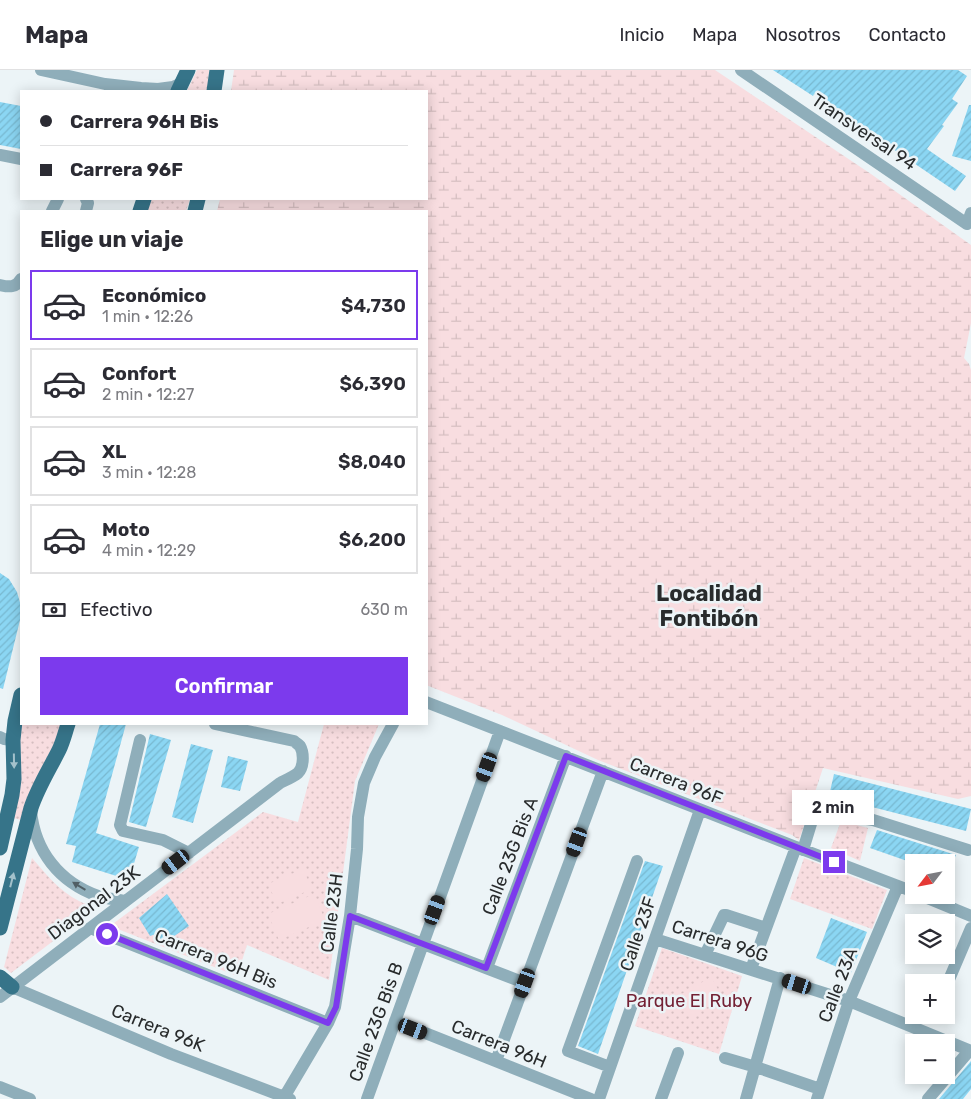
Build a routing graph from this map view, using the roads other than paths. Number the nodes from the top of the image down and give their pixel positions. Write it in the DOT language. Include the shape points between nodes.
graph roads {
  1 [pos="41,70"];
  2 [pos="216,70"];
  3 [pos="740,70"];
  4 [pos="182,81"];
  5 [pos="105,84"];
  6 [pos="117,90"];
  7 [pos="214,90"];
  8 [pos="0,155"];
  9 [pos="20,159"];
  10 [pos="969,218"];
  11 [pos="20,280"];
  12 [pos="0,285"];
  13 [pos="20,700"];
  14 [pos="428,703"];
  15 [pos="68,725"];
  16 [pos="220,725"];
  17 [pos="392,725"];
  18 [pos="500,731"];
  19 [pos="7,738"];
  20 [pos="140,740"];
  21 [pos="566,756"];
  22 [pos="602,771"];
  23 [pos="31,808"];
  24 [pos="700,810"];
  25 [pos="0,848"];
  26 [pos="799,848"];
  27 [pos="968,850"];
  28 [pos="189,853"];
  29 [pos="637,862"];
  30 [pos="898,886"];
  31 [pos="905,889"];
  32 [pos="125,901"];
  33 [pos="942,904"];
  34 [pos="350,916"];
  35 [pos="971,916"];
  36 [pos="0,928"];
  37 [pos="90,928"];
  38 [pos="766,928"];
  39 [pos="971,928"];
  40 [pos="655,938"];
  41 [pos="423,944"];
  42 [pos="705,955"];
  43 [pos="486,968"];
  44 [pos="750,969"];
  45 [pos="951,974"];
  46 [pos="0,977"];
  47 [pos="780,978"];
  48 [pos="525,983"];
  49 [pos="12,987"];
  50 [pos="0,996"];
  51 [pos="849,1001"];
  52 [pos="395,1021"];
  53 [pos="328,1023"];
  54 [pos="970,1051"];
  55 [pos="678,1053"];
  56 [pos="725,1058"];
  57 [pos="496,1062"];
  58 [pos="610,1067"];
  59 [pos="756,1067"];
  60 [pos="0,1087"];
  61 [pos="819,1094"];
  62 [pos="286,1098"];
  63 [pos="30,1099"];
  64 [pos="367,1099"];
  65 [pos="591,1099"];
  66 [pos="599,1099"];
  67 [pos="661,1099"];
  68 [pos="746,1099"];
  69 [pos="928,1099"];
  1 -- 5 [label="street"];
  2 -- 7 [label="main road"];
  3 -- 10 [label="street, Transversal 94"];
  4 -- 5 [label="street" via="173,87 158,89"];
  5 -- 6 [label="street"];
  8 -- 9 [label="street"];
  11 -- 12 [label="street" via="14,286"];
  13 -- 19 [label="main road" via="16,721"];
  14 -- 18 [label="street, Carrera 96F"];
  15 -- 23 [label="main road"];
  16 -- 28 [label="street, Diagonal 23K" via="294,741 302,752 302,762 296,774"];
  17 -- 34 [label="street, Calle 23H" via="364,783"];
  18 -- 21 [label="street, Carrera 96F"];
  18 -- 41 [label="street, Calle 23G Bis B"];
  19 -- 25 [label="main road, one-way" via="14,779"];
  20 -- 28 [label="street" via="121,828 163,840"];
  21 -- 22 [label="street, Carrera 96F"];
  21 -- 43 [label="street, Calle 23G Bis A"];
  22 -- 24 [label="street, Carrera 96F"];
  22 -- 48 [label="street"];
  32 -- 23 [label="street, one-way" via="82,889 54,867 36,838"];
  36 -- 23 [label="main road, one-way"];
  24 -- 26 [label="street, Carrera 96F"];
  24 -- 40 [label="street, Calle 23F"];
  26 -- 27 [label="street" via="818,811 873,820"];
  26 -- 30 [label="street, Carrera 96F"];
  26 -- 38 [label="street"];
  28 -- 32 [label="street, Diagonal 23K"];
  29 -- 58 [label="street" via="568,1051"];
  30 -- 31 [label="street, Carrera 96F"];
  30 -- 51 [label="street, Calle 23A"];
  32 -- 37 [label="street, Diagonal 23K"];
  33 -- 35 [label="street"];
  34 -- 41 [label="street"];
  34 -- 53 [label="street, Calle 23H" via="336,1007"];
  37 -- 49 [label="street, Diagonal 23K"];
  37 -- 53 [label="street, Carrera 96H Bis"];
  38 -- 42 [label="street" via="724,915"];
  38 -- 44 [label="street"];
  39 -- 45 [label="street"];
  40 -- 42 [label="street, Carrera 96G"];
  40 -- 58 [label="street, Calle 23F"];
  41 -- 43 [label="street"];
  41 -- 52 [label="street, Calle 23G Bis B"];
  42 -- 44 [label="street, Carrera 96G"];
  43 -- 48 [label="street"];
  44 -- 47 [label="street, Carrera 96G"];
  46 -- 49 [label="main road"];
  47 -- 51 [label="street, Carrera 96G"];
  47 -- 59 [label="street"];
  48 -- 57 [label="street"];
  49 -- 50 [label="street, Diagonal 23K"];
  49 -- 62 [label="street, Carrera 96K"];
  51 -- 54 [label="street, Carrera 96G"];
  51 -- 61 [label="street, Calle 23A"];
  52 -- 57 [label="street, Carrera 96H"];
  52 -- 64 [label="street, Calle 23G Bis B"];
  53 -- 62 [label="street, Calle 23H"];
  54 -- 69 [label="street"];
  55 -- 67 [label="street"];
  56 -- 59 [label="street"];
  57 -- 65 [label="street, Carrera 96H"];
  58 -- 66 [label="street, Calle 23F"];
  59 -- 61 [label="street"];
  59 -- 68 [label="street"];
  60 -- 63 [label="street"];
}
